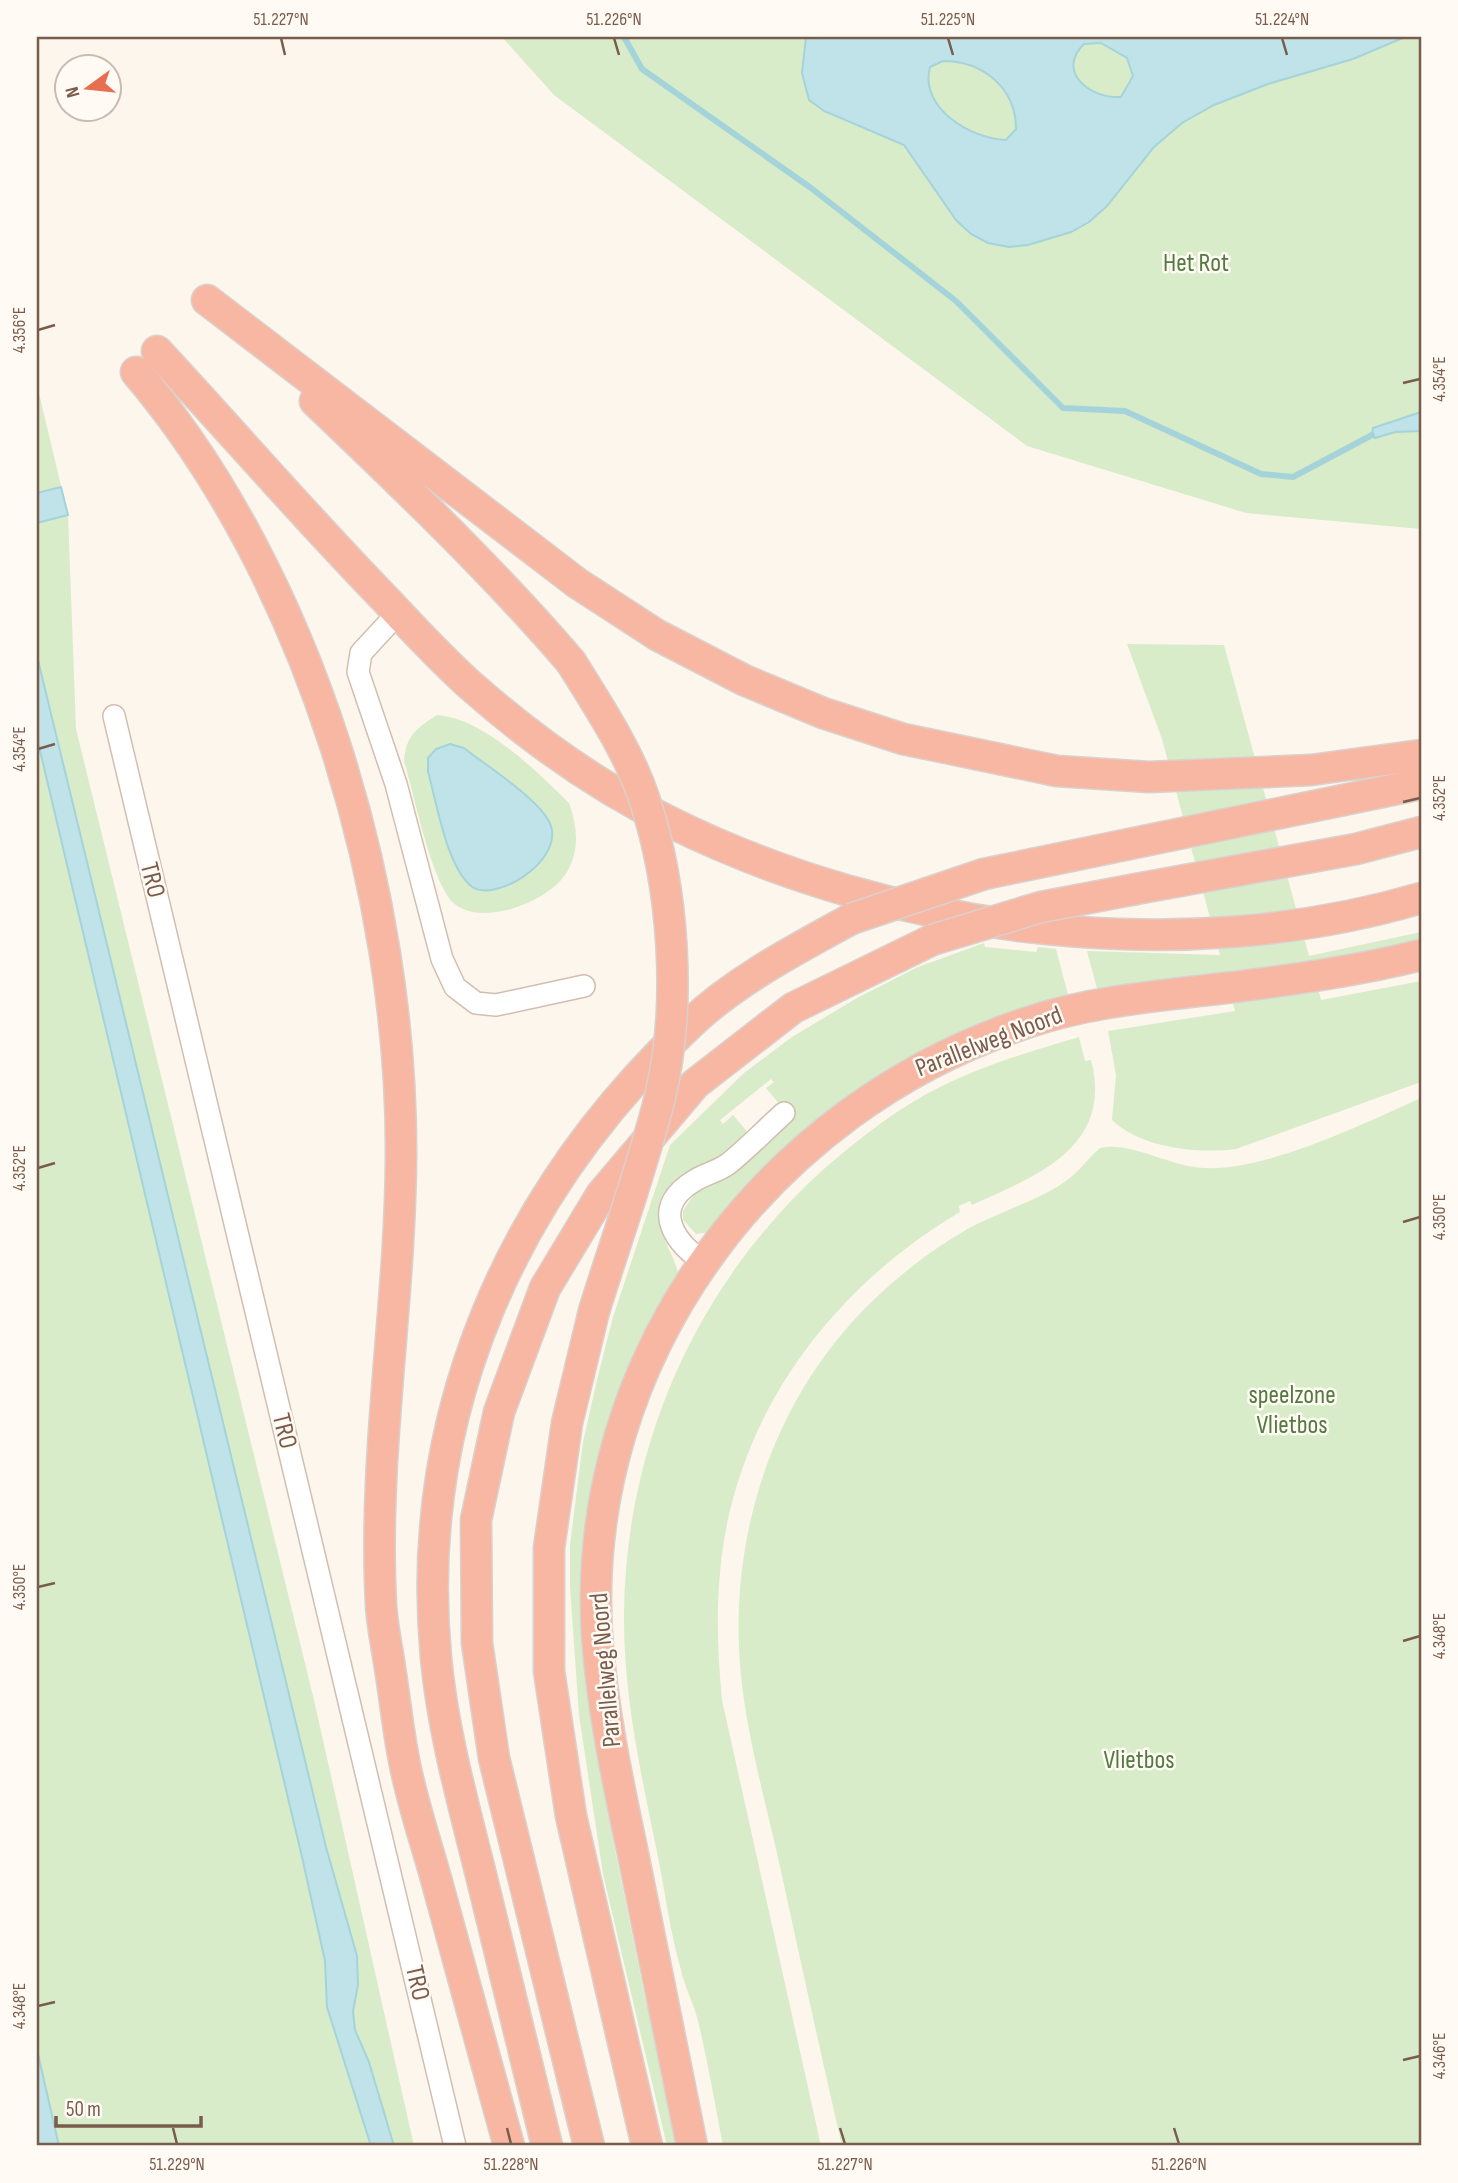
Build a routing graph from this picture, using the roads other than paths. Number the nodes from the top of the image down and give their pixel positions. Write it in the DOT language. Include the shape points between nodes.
graph roads {
  1 [pos="157,351"];
  2 [pos="136,372"];
  3 [pos="398,613"];
  4 [pos="114,716"];
  5 [pos="1421,755"];
  6 [pos="1421,784"];
  7 [pos="1421,832"];
  8 [pos="1421,898"];
  9 [pos="1421,955"];
  10 [pos="1421,971"];
  11 [pos="584,986"];
  12 [pos="784,1113"];
  13 [pos="702,1261"];
  14 [pos="455,2146"];
  15 [pos="509,2146"];
  16 [pos="547,2146"];
  17 [pos="589,2146"];
  18 [pos="647,2146"];
  19 [pos="692,2146"];
  20 [pos="709,2146"];
  1 -- 3 [label="highway"];
  2 -- 15 [label="highway" via="181,426 218,485 285,616 342,758 384,936 398,1066 401,1156 398,1261 380,1489 381,1607 404,1762"];
  3 -- 8 [label="highway" via="470,685 600,782 724,846 805,878 880,900 1031,926 1184,933 1324,922"];
  3 -- 11 [label="lane" via="361,653 358,671 396,784 442,959 455,987 475,1003 496,1004"];
  4 -- 14 [label="lane, TRO"];
  5 -- 18 [label="highway, bridge" via="1311,770 1149,777 1057,771 903,739 823,713 744,680 657,635 577,583 208,300 457,537 571,662 605,717 644,797 667,893 673,1000 660,1095 594,1311 567,1423 550,1548 549,1671 571,1816"];
  6 -- 16 [label="highway, bridge" via="984,874 851,919 772,963 694,1020 607,1110 552,1184 501,1278 464,1370 440,1478 432,1565 436,1658 450,1749"];
  7 -- 17 [label="highway, bridge" via="1356,849 1041,907 932,940 793,1008 695,1084 601,1195 545,1288 499,1412 476,1520 478,1643 494,1758"];
  9 -- 13 [label="highway, Parallelweg Noord" via="1329,974 1067,1011 948,1053 842,1116 769,1182"];
  10 -- 20 [label="highway, Parallelweg Noord" via="1299,995 1132,1015 1065,1029 1014,1044 935,1079 876,1115 820,1160 774,1204 704,1292 676,1341 648,1410 627,1485 616,1561 614,1637 621,1711"];
  12 -- 13 [label="lane" via="726,1166 694,1180 679,1193 670,1213 672,1234"];
  13 -- 19 [label="highway, Parallelweg Noord" via="642,1374 620,1439 598,1566 597,1632 606,1720"];
}
